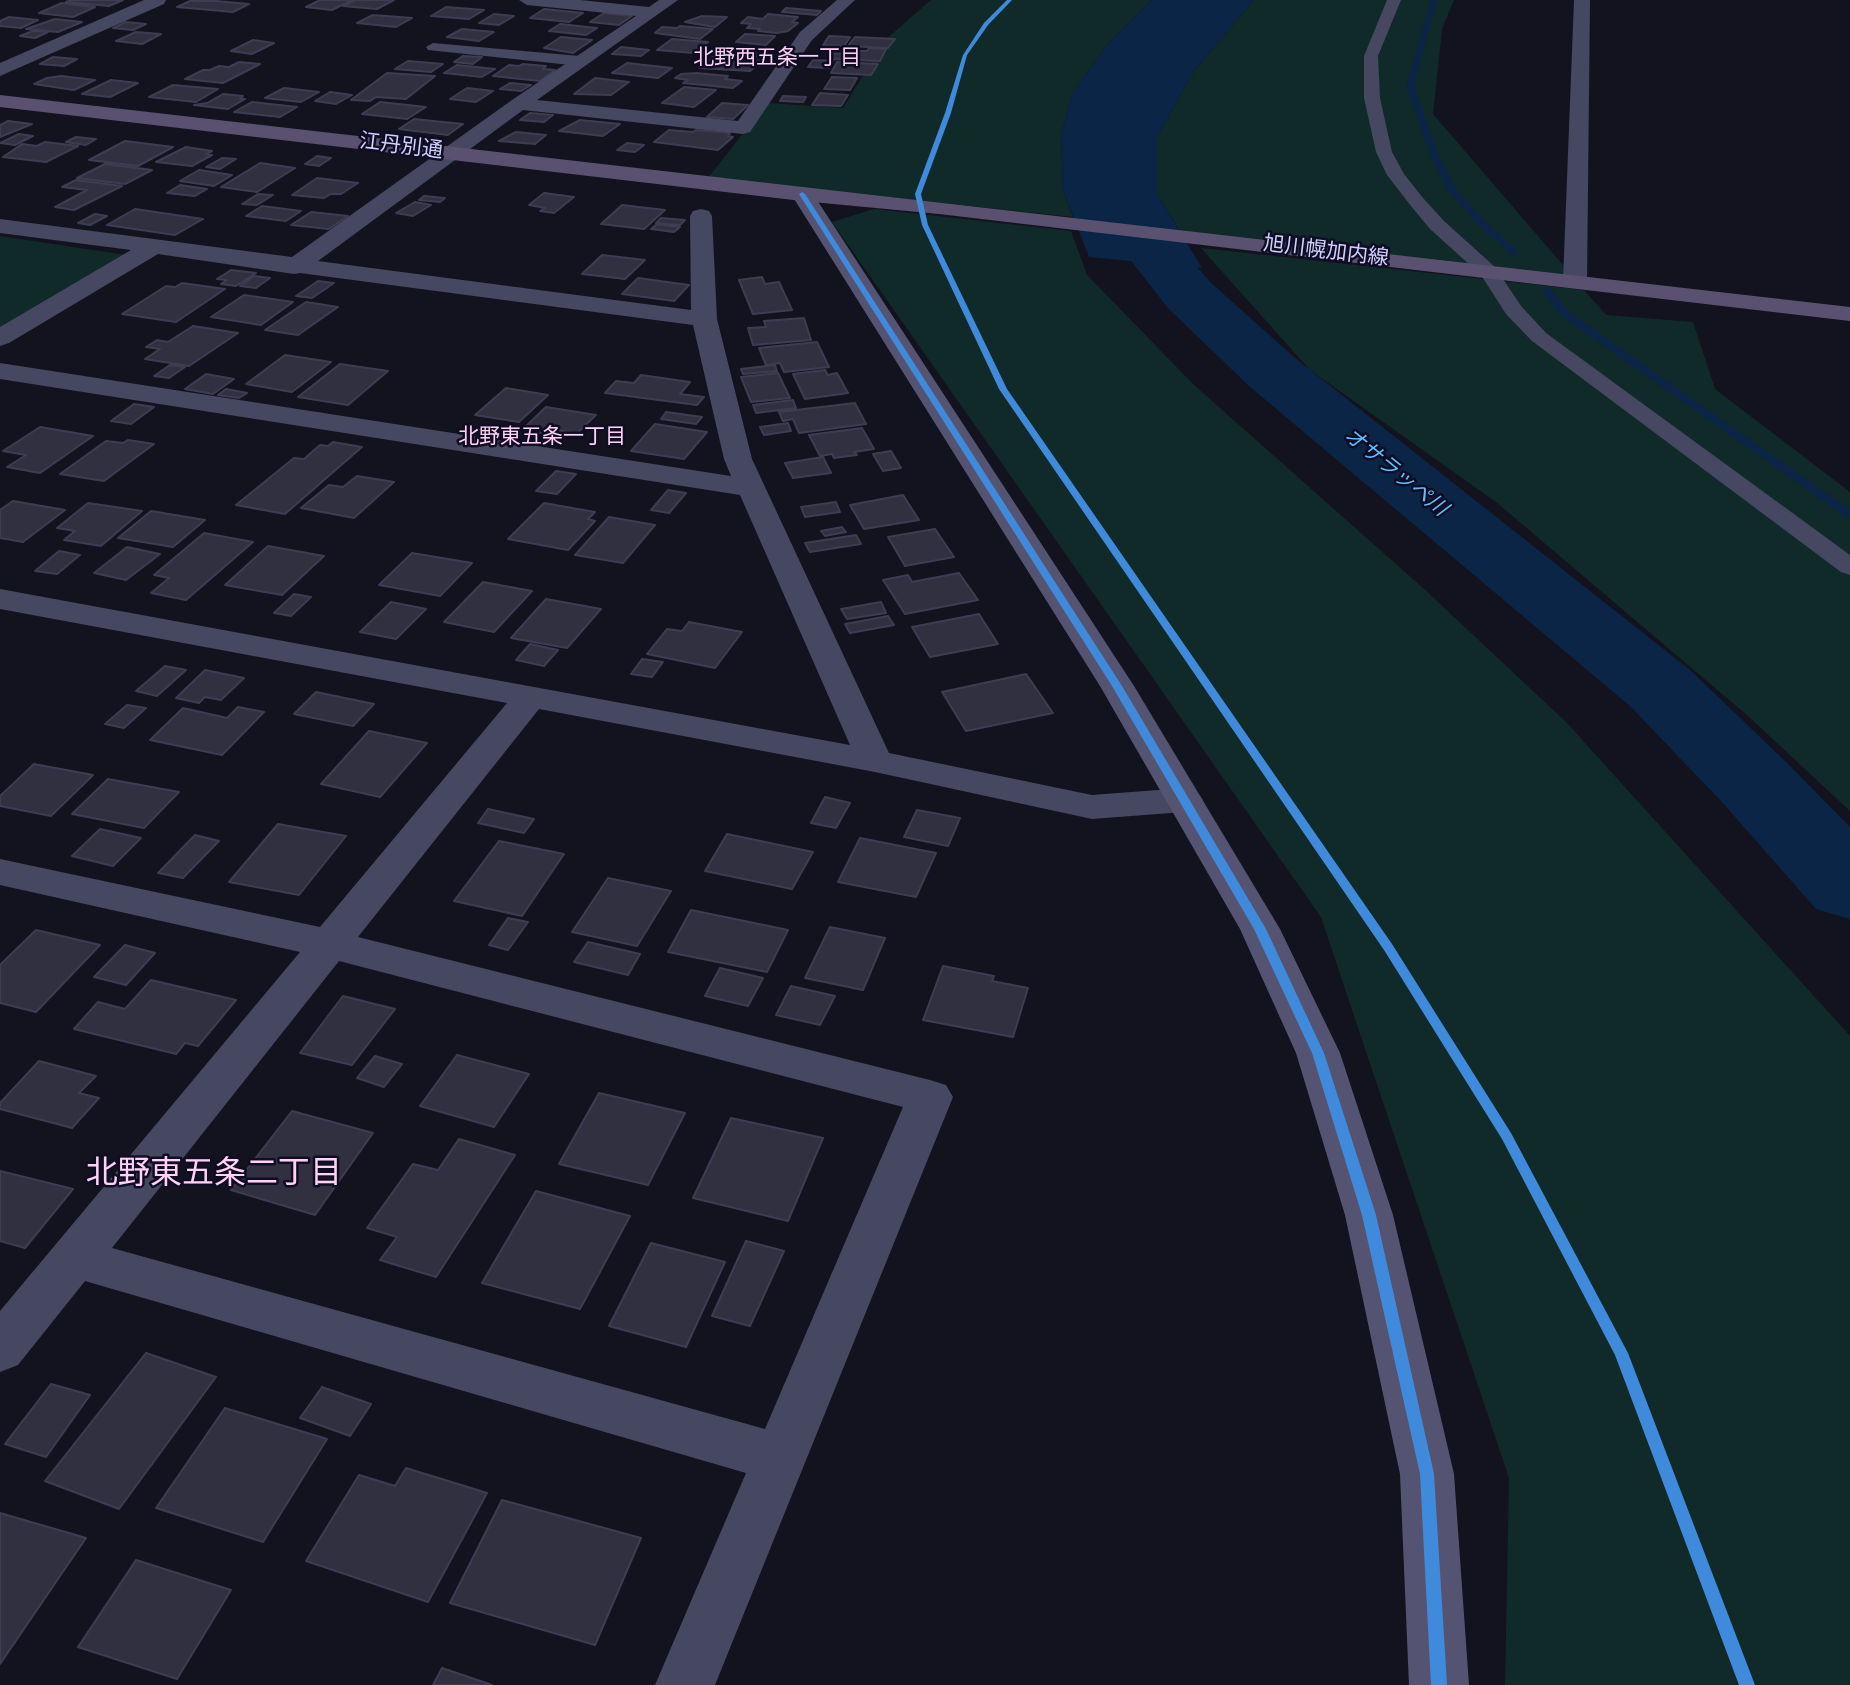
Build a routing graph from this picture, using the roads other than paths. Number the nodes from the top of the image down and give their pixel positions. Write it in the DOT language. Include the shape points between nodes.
graph roads {
  1 [pos="158,0"];
  2 [pos="527,0"];
  3 [pos="670,0"];
  4 [pos="847,0"];
  5 [pos="1394,0"];
  6 [pos="1583,0"];
  7 [pos="652,12"];
  8 [pos="433,47"];
  9 [pos="580,61"];
  10 [pos="0,70"];
  11 [pos="0,101"];
  12 [pos="519,104"];
  13 [pos="451,153"];
  14 [pos="802,194"];
  15 [pos="701,216"];
  16 [pos="0,226"];
  17 [pos="153,247"];
  18 [pos="294,267"];
  19 [pos="1488,271"];
  20 [pos="1575,281"];
  21 [pos="1850,314"];
  22 [pos="704,319"];
  23 [pos="0,338"];
  24 [pos="0,371"];
  25 [pos="749,488"];
  26 [pos="1850,567"];
  27 [pos="0,599"];
  28 [pos="529,699"];
  29 [pos="875,761"];
  30 [pos="1184,800"];
  31 [pos="0,872"];
  32 [pos="330,944"];
  33 [pos="75,1258"];
  34 [pos="0,1349"];
  35 [pos="780,1458"];
  36 [pos="685,1685"];
  37 [pos="1439,1685"];
  1 -- 10 [label="street"];
  2 -- 7 [label="street"];
  3 -- 7 [label="street"];
  4 -- 12 [label="street" via="806,36 743,128"];
  5 -- 19 [label="lane" via="1371,56 1372,98 1384,152 1424,210"];
  6 -- 20 [label="street"];
  7 -- 9 [label="street"];
  8 -- 9 [label="lane"];
  9 -- 12 [label="street"];
  11 -- 13 [label="main road, 江丹別通"];
  12 -- 13 [label="street"];
  13 -- 14 [label="main road, 江丹別通"];
  13 -- 18 [label="street"];
  14 -- 19 [label="main road, 旭川幌加内線"];
  14 -- 30 [label="street" via="1117,686"];
  15 -- 22 [label="street"];
  16 -- 17 [label="street"];
  17 -- 18 [label="street"];
  17 -- 23 [label="street"];
  18 -- 22 [label="street"];
  19 -- 20 [label="main road, 旭川幌加内線"];
  19 -- 26 [label="lane" via="1513,310 1539,337"];
  20 -- 21 [label="main road, 旭川幌加内線"];
  22 -- 25 [label="street"];
  24 -- 25 [label="street"];
  25 -- 29 [label="street"];
  27 -- 28 [label="street"];
  28 -- 29 [label="street"];
  28 -- 32 [label="street"];
  29 -- 30 [label="street" via="1092,807"];
  30 -- 37 [label="street" via="1260,929 1318,1053 1369,1215 1427,1474"];
  31 -- 32 [label="street"];
  32 -- 33 [label="street"];
  32 -- 35 [label="street" via="930,1097"];
  33 -- 34 [label="street"];
  33 -- 35 [label="street"];
  35 -- 36 [label="street"];
}
